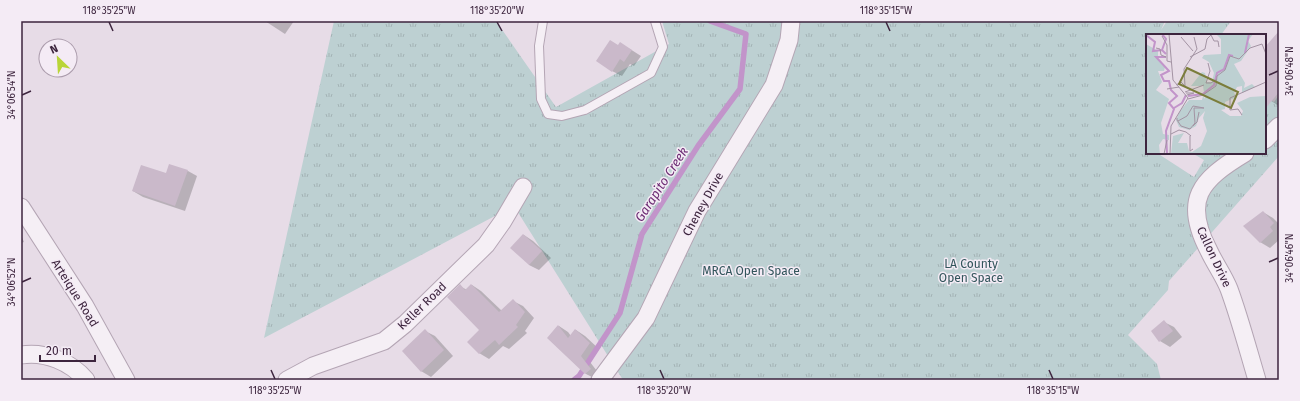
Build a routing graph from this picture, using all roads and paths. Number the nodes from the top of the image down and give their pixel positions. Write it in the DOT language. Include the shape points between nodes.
graph roads {
  1 [pos="543,21"];
  2 [pos="656,21"];
  3 [pos="791,21"];
  4 [pos="1279,126"];
  5 [pos="1266,139"];
  6 [pos="1243,154"];
  7 [pos="523,187"];
  8 [pos="21,207"];
  9 [pos="21,355"];
  10 [pos="86,380"];
  11 [pos="126,380"];
  12 [pos="287,380"];
  13 [pos="600,380"];
  14 [pos="1257,380"];
  1 -- 2 [label="lane" via="539,46 541,99 548,114 562,116 585,110 651,73 663,47"];
  3 -- 13 [label="street, Cheney Drive" via="789,40 774,85 697,211 646,318"];
  4 -- 5 [label="street"];
  6 -- 14 [label="street, Callon Drive" via="1219,169 1206,181 1196,203 1196,217 1208,250 1228,288"];
  7 -- 12 [label="street, Keller Road" via="486,245 405,324 384,341 314,366"];
  8 -- 11 [label="street, Arteique Road" via="85,306"];
  9 -- 10 [label="street" via="44,355 62,361 78,370"];
}
